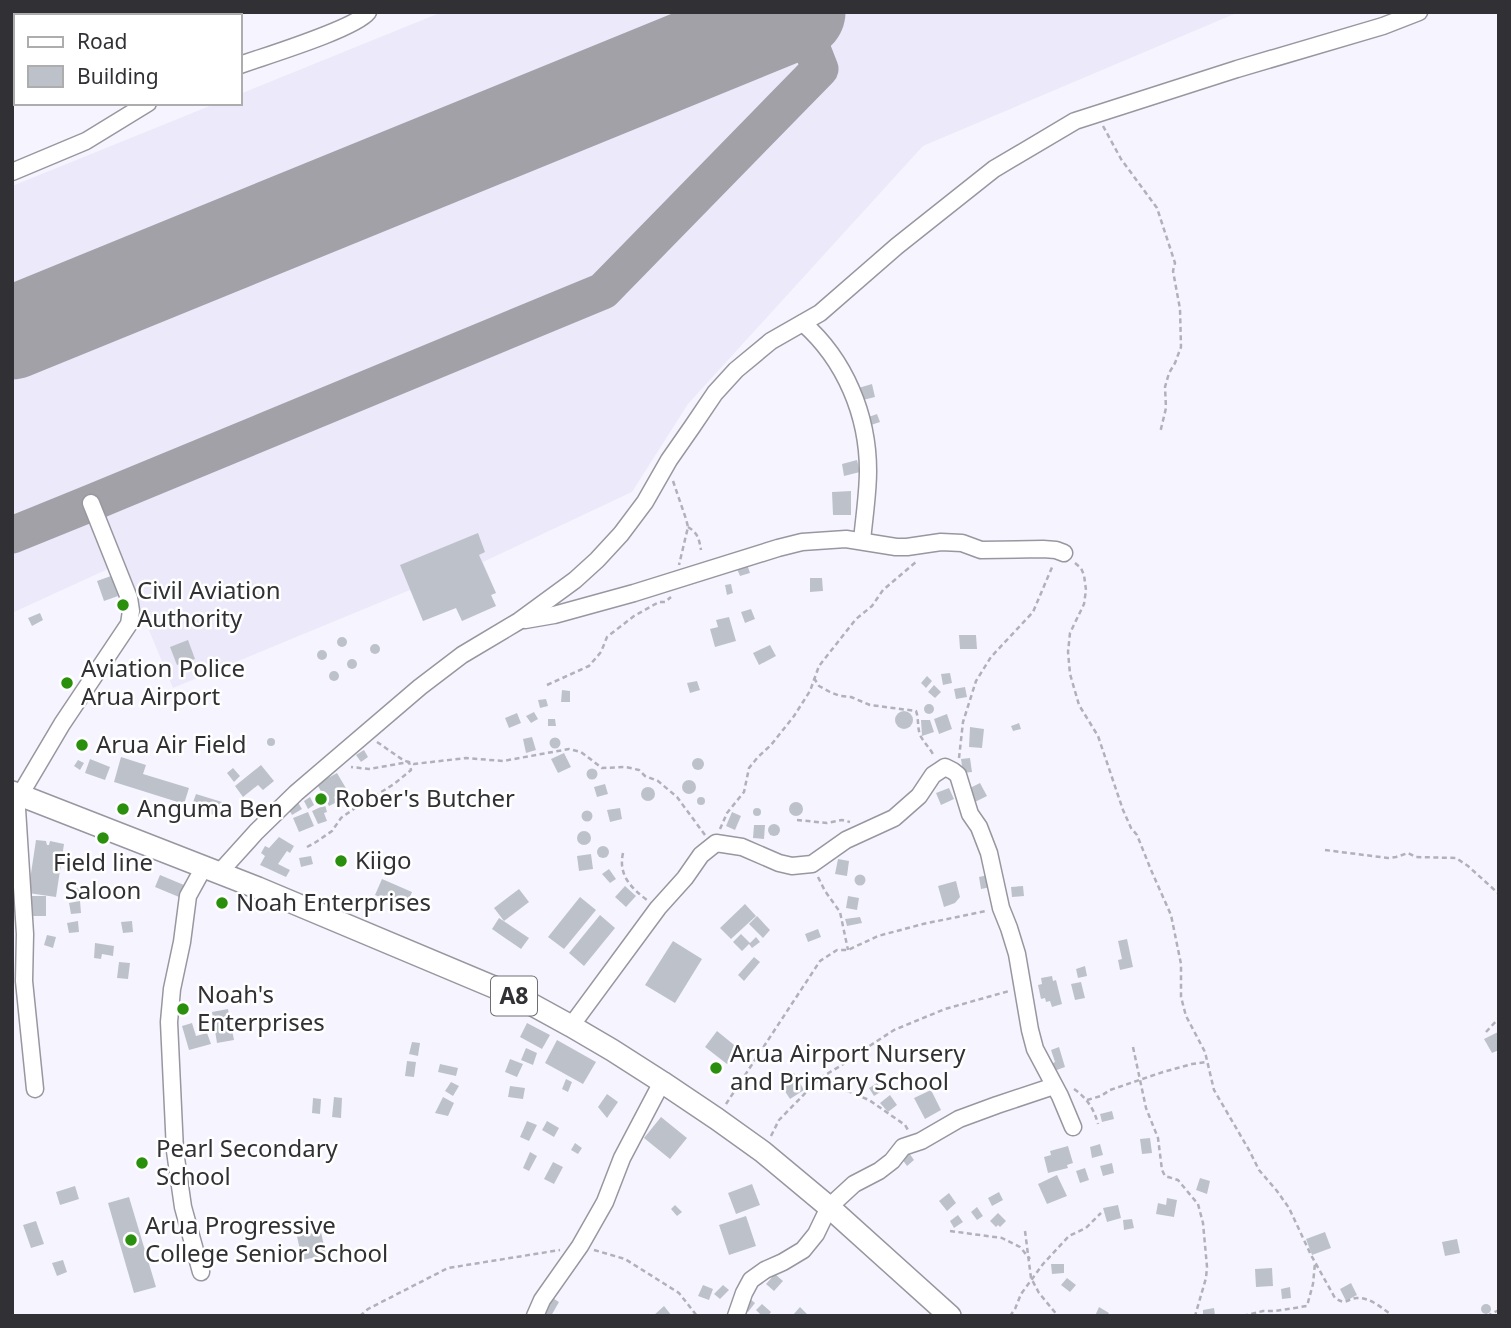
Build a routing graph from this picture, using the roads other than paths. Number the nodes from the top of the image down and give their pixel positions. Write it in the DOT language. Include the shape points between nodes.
graph roads {
  1 [pos="368,12"];
  2 [pos="1419,12"];
  3 [pos="242,64"];
  4 [pos="145,105"];
  5 [pos="12,172"];
  6 [pos="803,323"];
  7 [pos="91,503"];
  8 [pos="862,541"];
  9 [pos="1064,553"];
  10 [pos="519,621"];
  11 [pos="16,793"];
  12 [pos="211,870"];
  13 [pos="570,1026"];
  14 [pos="662,1082"];
  15 [pos="1054,1086"];
  16 [pos="35,1089"];
  17 [pos="1073,1127"];
  18 [pos="829,1207"];
  19 [pos="201,1272"];
  20 [pos="535,1316"];
  21 [pos="736,1316"];
  22 [pos="950,1316"];
  1 -- 3 [label="street" via="346,26"];
  2 -- 6 [label="street" via="1063,126 993,169"];
  4 -- 5 [label="street" via="86,141"];
  6 -- 8 [label="street" via="826,346 859,411 868,473"];
  6 -- 10 [label="street" via="771,341 736,370 715,393 621,534 575,580"];
  7 -- 11 [label="street" via="130,598 129,624"];
  8 -- 9 [label="street" via="896,547 941,542 981,550"];
  8 -- 10 [label="street" via="802,542 554,615"];
  10 -- 12 [label="street" via="462,655 420,688"];
  11 -- 12 [label="main road, A8"];
  11 -- 16 [label="street" via="24,981"];
  12 -- 13 [label="main road, A8" via="520,998"];
  12 -- 19 [label="street" via="188,896 169,1022 175,1151 183,1207"];
  13 -- 14 [label="main road, A8"];
  13 -- 15 [label="street" via="658,908 713,846 742,847 792,866 812,863 846,840 894,818 945,768 958,775 970,814 987,846 1013,939 1035,1049"];
  14 -- 18 [label="main road, A8" via="763,1152"];
  14 -- 20 [label="street" via="622,1158 605,1202"];
  15 -- 17 [label="street"];
  15 -- 18 [label="street" via="959,1119 903,1147 892,1161 854,1184"];
  18 -- 21 [label="street" via="803,1250 751,1280"];
  18 -- 22 [label="main road, A8"];
}
